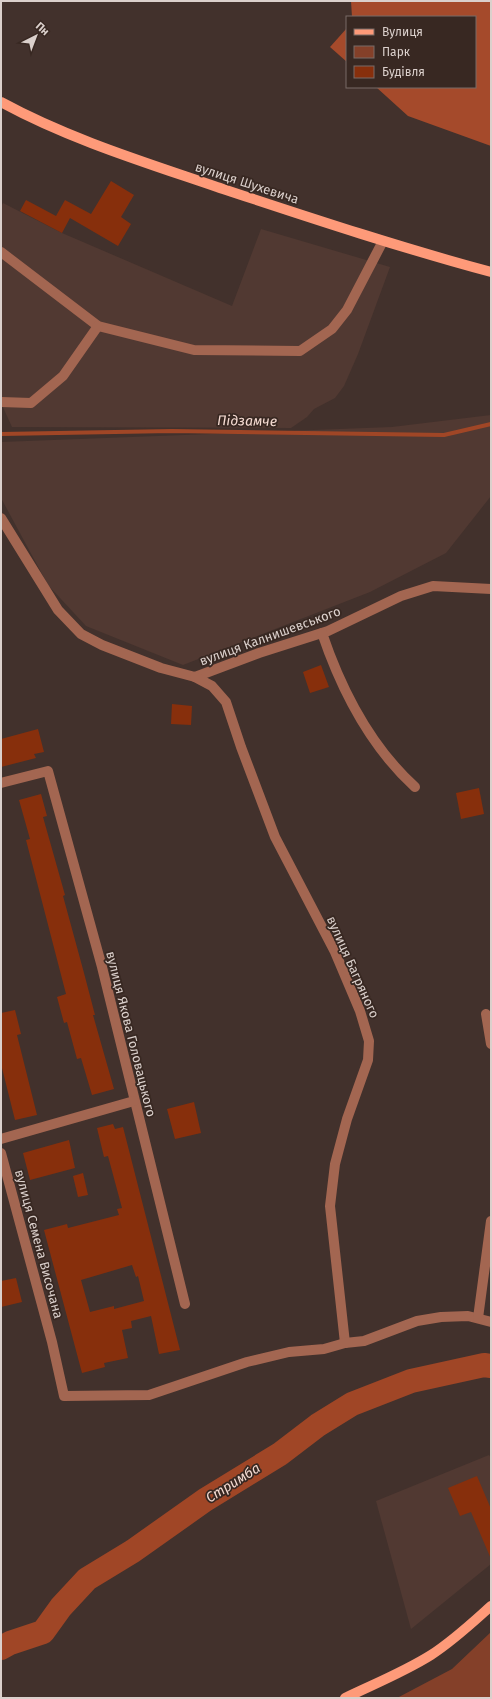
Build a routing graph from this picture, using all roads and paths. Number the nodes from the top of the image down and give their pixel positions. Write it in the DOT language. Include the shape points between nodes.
graph roads {
  1 [pos="1,102"];
  2 [pos="382,241"];
  3 [pos="1,252"];
  4 [pos="491,272"];
  5 [pos="98,326"];
  6 [pos="1,402"];
  7 [pos="1,518"];
  8 [pos="491,589"];
  9 [pos="322,633"];
  10 [pos="195,678"];
  11 [pos="1,783"];
  12 [pos="415,787"];
  13 [pos="486,1014"];
  14 [pos="491,1044"];
  15 [pos="134,1100"];
  16 [pos="1,1139"];
  17 [pos="1,1153"];
  18 [pos="491,1221"];
  19 [pos="185,1304"];
  20 [pos="478,1318"];
  21 [pos="491,1322"];
  22 [pos="345,1343"];
  23 [pos="491,1606"];
  24 [pos="345,1698"];
  1 -- 2 [label="main road, вулиця Шухевича" via="37,122 124,156"];
  2 -- 4 [label="main road, вулиця Шухевича"];
  2 -- 5 [label="street" via="347,310 332,329 300,351 194,350"];
  3 -- 5 [label="street"];
  5 -- 6 [label="street" via="64,376 31,403"];
  7 -- 10 [label="street, вулиця Калнишевського" via="58,610 81,634 161,668"];
  8 -- 9 [label="street, вулиця Калнишевського" via="433,586 401,596"];
  9 -- 10 [label="street, вулиця Калнишевського" via="259,653"];
  9 -- 12 [label="street" via="332,665 372,739"];
  10 -- 22 [label="street, вулиця Багряного" via="212,686 226,702 275,837 334,952 360,1011 369,1041 368,1060 347,1119 335,1164 330,1206"];
  11 -- 15 [label="street, вулиця Якова Головацького" via="48,771 102,967"];
  13 -- 14 [label="street"];
  15 -- 16 [label="street"];
  15 -- 19 [label="street, вулиця Якова Головацького"];
  17 -- 22 [label="street, вулиця Семена Височана" via="64,1396 148,1395 247,1362"];
  18 -- 20 [label="street"];
  20 -- 21 [label="street"];
  20 -- 22 [label="street" via="468,1316 417,1321 375,1338"];
  23 -- 24 [label="main road" via="432,1654"];
}
